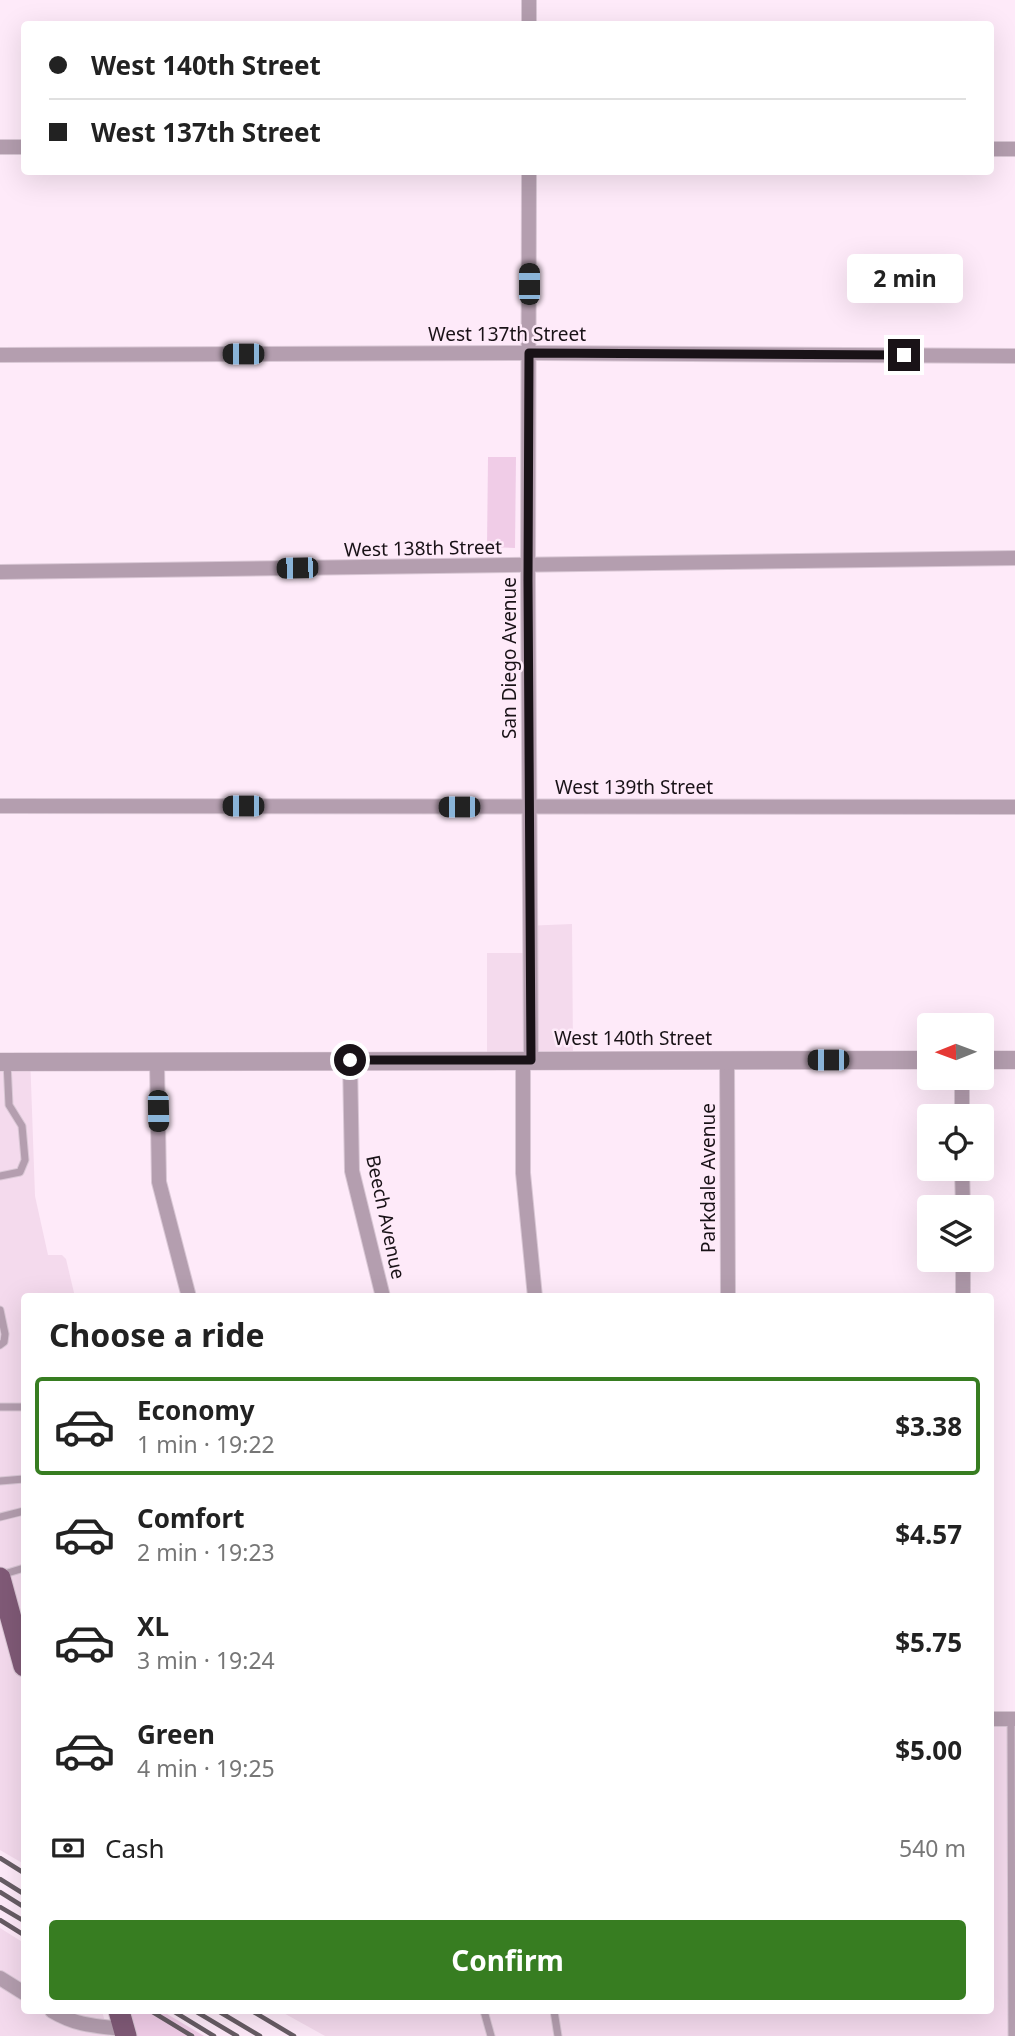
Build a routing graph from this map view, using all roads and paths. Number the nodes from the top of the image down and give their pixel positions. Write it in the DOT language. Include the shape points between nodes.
graph roads {
  1 [pos="528,0"];
  2 [pos="528,21"];
  3 [pos="0,147"];
  4 [pos="21,147"];
  5 [pos="994,149"];
  6 [pos="1015,149"];
  7 [pos="529,175"];
  8 [pos="529,353"];
  9 [pos="0,355"];
  10 [pos="1015,356"];
  11 [pos="1015,558"];
  12 [pos="528,566"];
  13 [pos="0,572"];
  14 [pos="0,806"];
  15 [pos="529,806"];
  16 [pos="1015,807"];
  17 [pos="727,1059"];
  18 [pos="350,1060"];
  19 [pos="527,1060"];
  20 [pos="917,1060"];
  21 [pos="994,1060"];
  22 [pos="1015,1060"];
  23 [pos="3,1062"];
  24 [pos="157,1063"];
  25 [pos="4,1105"];
  26 [pos="0,1176"];
  27 [pos="963,1272"];
  28 [pos="188,1293"];
  29 [pos="382,1293"];
  30 [pos="535,1293"];
  31 [pos="728,1293"];
  32 [pos="963,1293"];
  33 [pos="0,1310"];
  34 [pos="0,1345"];
  35 [pos="21,1407"];
  36 [pos="0,1408"];
  37 [pos="21,1479"];
  38 [pos="0,1481"];
  39 [pos="21,1512"];
  40 [pos="0,1517"];
  41 [pos="21,1569"];
  42 [pos="0,1577"];
  43 [pos="21,1655"];
  44 [pos="994,1719"];
  45 [pos="1013,1719"];
  46 [pos="0,1978"];
  47 [pos="21,1991"];
  48 [pos="57,2014"];
  49 [pos="485,2014"];
  50 [pos="554,2014"];
  51 [pos="123,2025"];
  52 [pos="491,2036"];
  53 [pos="558,2036"];
  54 [pos="1012,2036"];
  1 -- 2 [label="street"];
  3 -- 4 [label="street"];
  5 -- 6 [label="street"];
  7 -- 8 [label="street, San Diego Avenue"];
  8 -- 9 [label="street, West 137th Street"];
  8 -- 10 [label="street, West 137th Street"];
  8 -- 12 [label="street, San Diego Avenue"];
  11 -- 12 [label="street, West 138th Street"];
  12 -- 13 [label="street, West 138th Street"];
  12 -- 15 [label="street, San Diego Avenue"];
  14 -- 15 [label="street, West 139th Street"];
  15 -- 16 [label="street, West 139th Street"];
  15 -- 19 [label="street, San Diego Avenue"];
  17 -- 19 [label="street, West 140th Street"];
  17 -- 20 [label="street, West 140th Street"];
  17 -- 31 [label="street, Parkdale Avenue"];
  18 -- 19 [label="street, West 140th Street"];
  18 -- 24 [label="street, West 140th Street"];
  18 -- 29 [label="street, Beech Avenue" via="352,1171"];
  19 -- 30 [label="street, San Diego Avenue" via="523,1173"];
  21 -- 22 [label="street"];
  23 -- 24 [label="street, West 140th Street"];
  23 -- 25 [label="lane"];
  24 -- 28 [label="street" via="159,1182"];
  25 -- 26 [label="lane" via="22,1126 25,1160 20,1172"];
  27 -- 32 [label="street"];
  33 -- 34 [label="lane" via="5,1334"];
  35 -- 36 [label="lane"];
  37 -- 38 [label="lane"];
  39 -- 40 [label="lane"];
  41 -- 42 [label="lane"];
  42 -- 43 [label="main road"];
  44 -- 45 [label="street"];
  45 -- 54 [label="lane"];
  46 -- 47 [label="street"];
  48 -- 51 [label="street" via="80,2025"];
  49 -- 52 [label="lane"];
  50 -- 53 [label="lane"];
}
